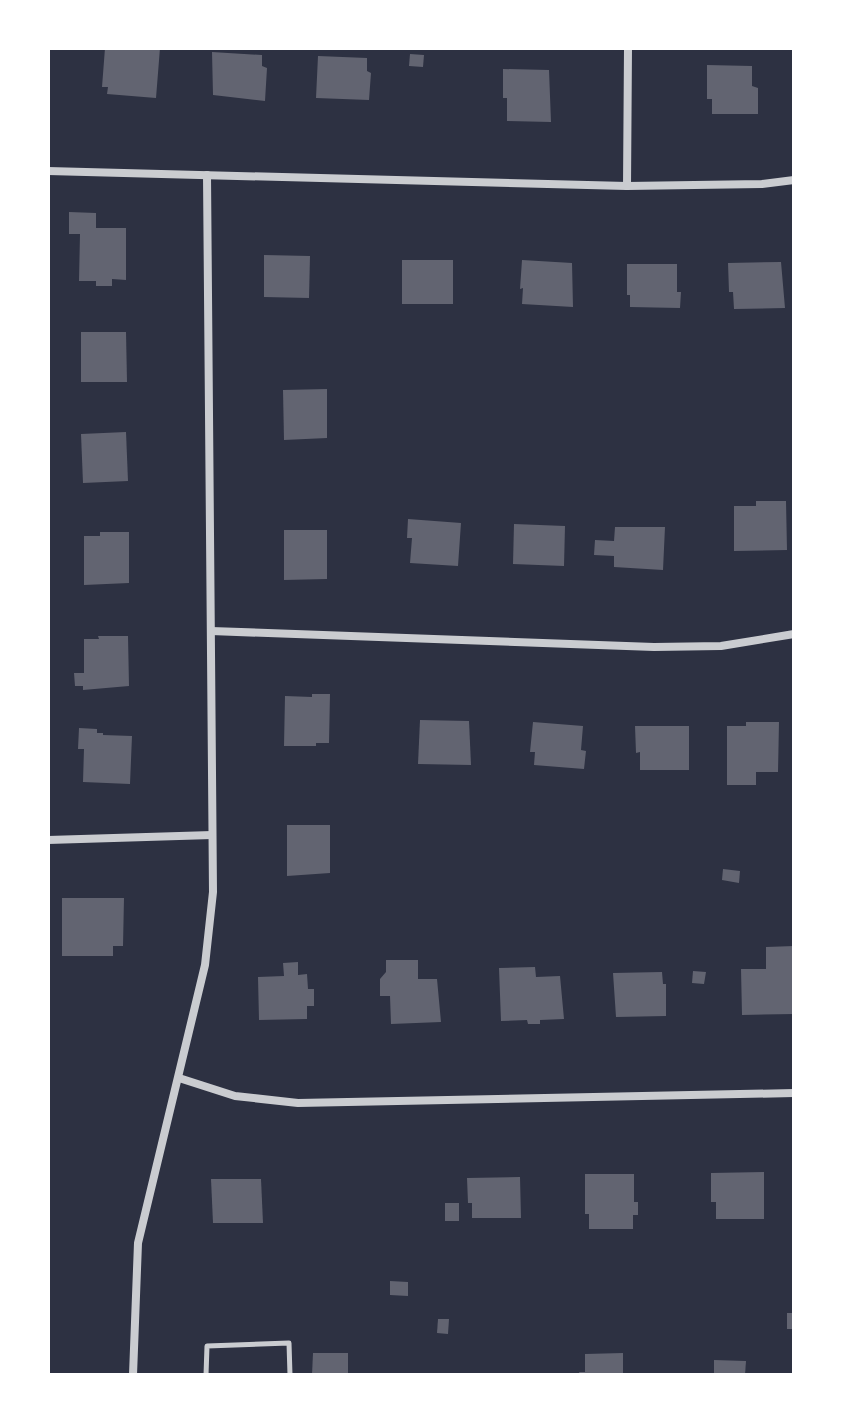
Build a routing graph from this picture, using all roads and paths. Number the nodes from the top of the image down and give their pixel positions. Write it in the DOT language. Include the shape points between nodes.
graph roads {
  1 [pos="628,48"];
  2 [pos="48,171"];
  3 [pos="207,175"];
  4 [pos="794,180"];
  5 [pos="627,186"];
  6 [pos="211,631"];
  7 [pos="794,634"];
  8 [pos="212,835"];
  9 [pos="48,840"];
  10 [pos="179,1078"];
  11 [pos="794,1093"];
  12 [pos="133,1375"];
  13 [pos="206,1375"];
  14 [pos="290,1375"];
  1 -- 5 [label="street"];
  2 -- 3 [label="street"];
  3 -- 5 [label="street"];
  3 -- 6 [label="street"];
  4 -- 5 [label="street"];
  6 -- 7 [label="street" via="654,647 721,646"];
  6 -- 8 [label="street"];
  8 -- 9 [label="street"];
  8 -- 10 [label="street" via="213,892 205,965"];
  10 -- 11 [label="street" via="235,1096 298,1103"];
  10 -- 12 [label="street" via="138,1243"];
  13 -- 14 [label="lane" via="207,1346 289,1343"];
}
